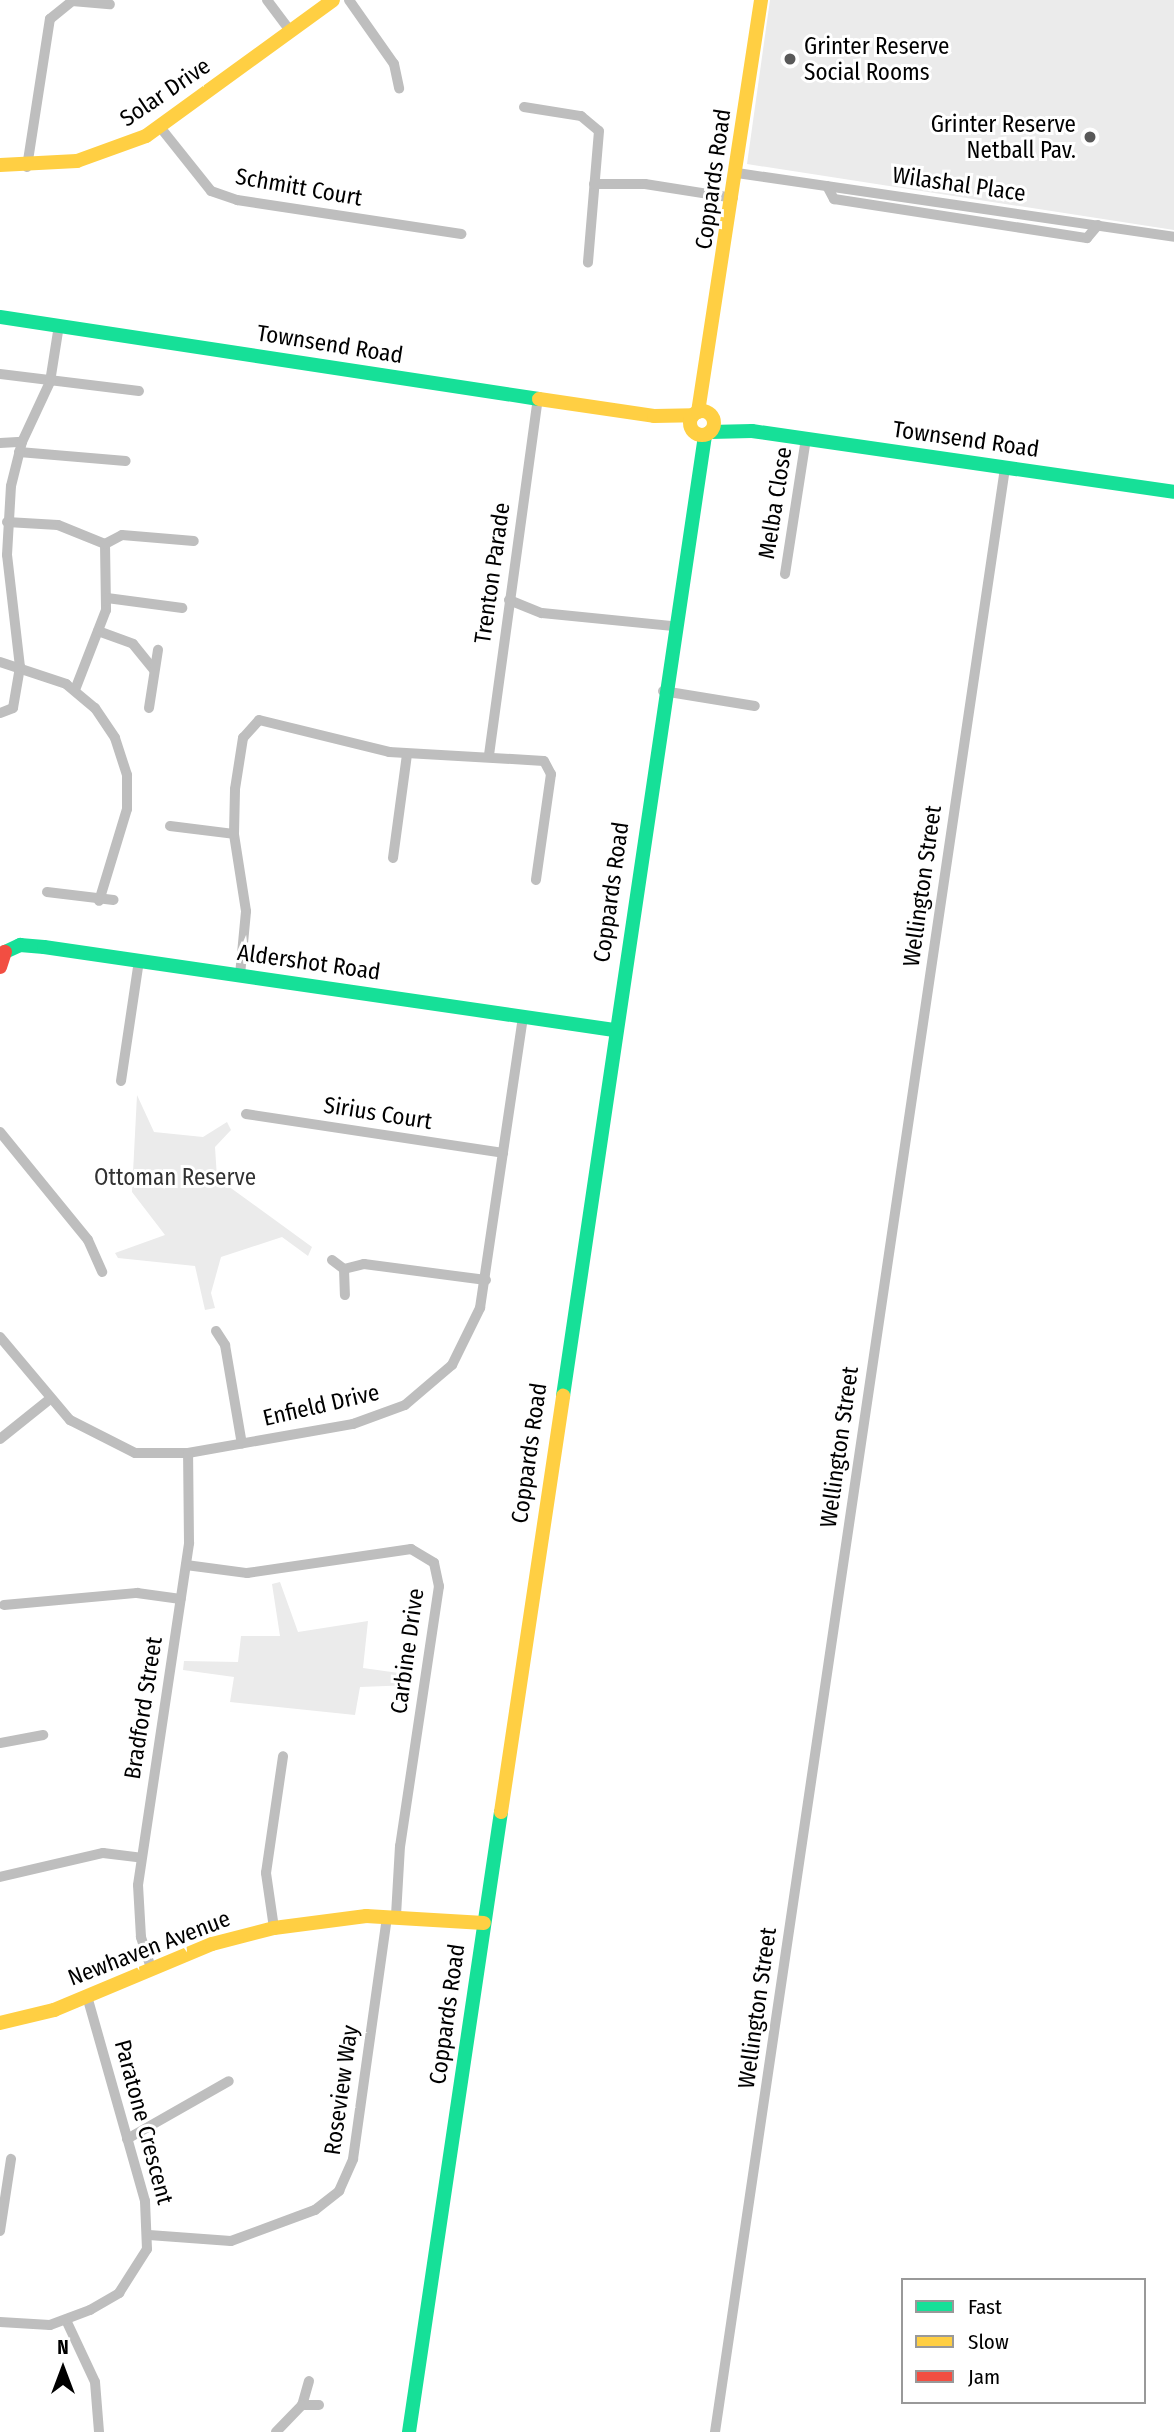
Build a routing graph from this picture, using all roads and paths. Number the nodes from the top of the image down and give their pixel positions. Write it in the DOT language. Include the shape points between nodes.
graph roads {
  1 [pos="267,0"];
  2 [pos="333,0"];
  3 [pos="349,0"];
  4 [pos="761,0"];
  5 [pos="110,4"];
  6 [pos="290,32"];
  7 [pos="399,88"];
  8 [pos="524,107"];
  9 [pos="160,127"];
  10 [pos="0,165"];
  11 [pos="27,167"];
  12 [pos="737,173"];
  13 [pos="593,184"];
  14 [pos="733,198"];
  15 [pos="461,234"];
  16 [pos="1174,237"];
  17 [pos="589,262"];
  18 [pos="0,317"];
  19 [pos="58,325"];
  20 [pos="0,374"];
  21 [pos="50,382"];
  22 [pos="139,391"];
  23 [pos="538,398"];
  24 [pos="702,423"];
  25 [pos="806,439"];
  26 [pos="0,443"];
  27 [pos="21,447"];
  28 [pos="127,461"];
  29 [pos="1005,468"];
  30 [pos="1174,492"];
  31 [pos="5,516"];
  32 [pos="194,541"];
  33 [pos="105,544"];
  34 [pos="785,574"];
  35 [pos="4,583"];
  36 [pos="107,598"];
  37 [pos="509,600"];
  38 [pos="182,608"];
  39 [pos="673,626"];
  40 [pos="98,631"];
  41 [pos="158,650"];
  42 [pos="0,662"];
  43 [pos="20,667"];
  44 [pos="154,670"];
  45 [pos="75,690"];
  46 [pos="663,691"];
  47 [pos="755,706"];
  48 [pos="149,708"];
  49 [pos="0,713"];
  50 [pos="407,754"];
  51 [pos="489,755"];
  52 [pos="170,826"];
  53 [pos="234,834"];
  54 [pos="393,858"];
  55 [pos="536,880"];
  56 [pos="47,892"];
  57 [pos="114,900"];
  58 [pos="99,901"];
  59 [pos="2,949"];
  60 [pos="139,960"];
  61 [pos="0,967"];
  62 [pos="240,975"];
  63 [pos="523,1017"];
  64 [pos="614,1030"];
  65 [pos="121,1081"];
  66 [pos="246,1114"];
  67 [pos="0,1132"];
  68 [pos="503,1153"];
  69 [pos="332,1260"];
  70 [pos="345,1269"];
  71 [pos="102,1272"];
  72 [pos="486,1280"];
  73 [pos="345,1296"];
  74 [pos="216,1331"];
  75 [pos="0,1337"];
  76 [pos="50,1399"];
  77 [pos="0,1439"];
  78 [pos="242,1444"];
  79 [pos="188,1454"];
  80 [pos="186,1565"];
  81 [pos="181,1599"];
  82 [pos="4,1605"];
  83 [pos="43,1735"];
  84 [pos="0,1743"];
  85 [pos="283,1755"];
  86 [pos="141,1858"];
  87 [pos="0,1877"];
  88 [pos="392,1916"];
  89 [pos="484,1923"];
  90 [pos="274,1928"];
  91 [pos="151,1968"];
  92 [pos="88,1996"];
  93 [pos="0,2023"];
  94 [pos="229,2081"];
  95 [pos="127,2139"];
  96 [pos="11,2159"];
  97 [pos="0,2231"];
  98 [pos="149,2235"];
  99 [pos="66,2320"];
  100 [pos="0,2322"];
  101 [pos="309,2381"];
  102 [pos="302,2405"];
  103 [pos="320,2405"];
  104 [pos="99,2432"];
  105 [pos="276,2432"];
  106 [pos="409,2432"];
  107 [pos="715,2432"];
  1 -- 6 [label="street"];
  2 -- 6 [label="street, Solar Drive"];
  3 -- 7 [label="street" via="394,64"];
  4 -- 12 [label="street, Coppards Road"];
  5 -- 11 [label="street" via="72,1 50,19"];
  6 -- 9 [label="street, Solar Drive"];
  8 -- 13 [label="street" via="581,116 596,124"];
  9 -- 11 [label="street, Solar Drive" via="104,154"];
  9 -- 15 [label="street, Schmitt Court" via="211,191 237,200"];
  10 -- 11 [label="street, Solar Drive"];
  12 -- 14 [label="street, Coppards Road"];
  12 -- 16 [label="street, Wilashal Place"];
  13 -- 14 [label="street" via="645,184"];
  13 -- 17 [label="street"];
  14 -- 24 [label="street, Coppards Road"];
  18 -- 19 [label="street, Townsend Road"];
  19 -- 21 [label="street"];
  19 -- 23 [label="street, Townsend Road"];
  20 -- 21 [label="street"];
  21 -- 22 [label="street"];
  21 -- 27 [label="street"];
  23 -- 24 [label="street, Townsend Road"];
  23 -- 37 [label="street, Trenton Parade"];
  24 -- 25 [label="street, Townsend Road"];
  24 -- 39 [label="street, Coppards Road"];
  25 -- 29 [label="street, Townsend Road"];
  25 -- 34 [label="street, Melba Close"];
  26 -- 27 [label="street"];
  27 -- 28 [label="street"];
  27 -- 31 [label="street"];
  29 -- 30 [label="street, Townsend Road"];
  29 -- 107 [label="street, Wellington Street"];
  31 -- 33 [label="street" via="76,530"];
  31 -- 35 [label="street"];
  32 -- 33 [label="street" via="122,536"];
  33 -- 36 [label="street"];
  35 -- 43 [label="street"];
  36 -- 38 [label="street"];
  36 -- 40 [label="street"];
  37 -- 39 [label="street" via="542,613"];
  37 -- 51 [label="street, Trenton Parade"];
  39 -- 46 [label="street, Coppards Road"];
  40 -- 44 [label="street" via="133,644"];
  40 -- 45 [label="street"];
  41 -- 44 [label="street"];
  42 -- 43 [label="street"];
  43 -- 45 [label="street"];
  43 -- 49 [label="street" via="13,708"];
  44 -- 48 [label="street"];
  45 -- 58 [label="street" via="106,722 127,775 126,824"];
  46 -- 47 [label="street"];
  46 -- 64 [label="street, Coppards Road"];
  50 -- 51 [label="street"];
  50 -- 53 [label="street" via="259,720 246,730 239,751"];
  50 -- 54 [label="street"];
  51 -- 55 [label="street" via="538,758 549,766"];
  52 -- 53 [label="street"];
  53 -- 62 [label="street" via="246,911"];
  56 -- 58 [label="street"];
  57 -- 58 [label="street"];
  59 -- 60 [label="street, Aldershot Road" via="31,945"];
  59 -- 61 [label="street"];
  60 -- 62 [label="street, Aldershot Road"];
  60 -- 65 [label="street"];
  62 -- 63 [label="street, Aldershot Road"];
  63 -- 64 [label="street, Aldershot Road"];
  63 -- 68 [label="street, Enfield Drive"];
  64 -- 89 [label="street, Coppards Road"];
  66 -- 68 [label="street, Sirius Court"];
  67 -- 71 [label="street" via="88,1240"];
  68 -- 72 [label="street, Enfield Drive"];
  69 -- 70 [label="street"];
  70 -- 72 [label="street" via="364,1264"];
  70 -- 73 [label="street"];
  72 -- 78 [label="street, Enfield Drive" via="462,1350 424,1394 373,1420"];
  74 -- 78 [label="street" via="226,1345"];
  75 -- 76 [label="street, Enfield Drive"];
  76 -- 77 [label="street"];
  76 -- 79 [label="street, Enfield Drive" via="86,1433 120,1449"];
  78 -- 79 [label="street, Enfield Drive"];
  79 -- 80 [label="street, Bradford Street" via="192,1520"];
  80 -- 81 [label="street, Bradford Street"];
  80 -- 88 [label="street, Carbine Drive" via="247,1573 411,1549 434,1563 439,1586"];
  81 -- 82 [label="street" via="129,1593"];
  81 -- 86 [label="street, Bradford Street"];
  83 -- 84 [label="street"];
  85 -- 90 [label="street" via="266,1873"];
  86 -- 87 [label="street" via="103,1853"];
  86 -- 91 [label="street, Bradford Street" via="141,1937"];
  88 -- 89 [label="street, Newhaven Avenue"];
  88 -- 90 [label="street, Newhaven Avenue"];
  88 -- 98 [label="street, Roseview Way" via="353,2159 339,2192 315,2210 231,2241"];
  89 -- 106 [label="street, Coppards Road"];
  90 -- 91 [label="street, Newhaven Avenue"];
  91 -- 92 [label="street, Newhaven Avenue"];
  92 -- 93 [label="street, Newhaven Avenue"];
  92 -- 95 [label="street, Paratone Crescent"];
  94 -- 95 [label="street"];
  95 -- 98 [label="street, Paratone Crescent"];
  96 -- 97 [label="street"];
  98 -- 99 [label="street, Paratone Crescent" via="142,2262 119,2293"];
  99 -- 100 [label="street, Paratone Crescent" via="32,2326"];
  99 -- 104 [label="street" via="95,2382"];
  101 -- 102 [label="street"];
  102 -- 103 [label="street"];
  102 -- 105 [label="street"];
}
